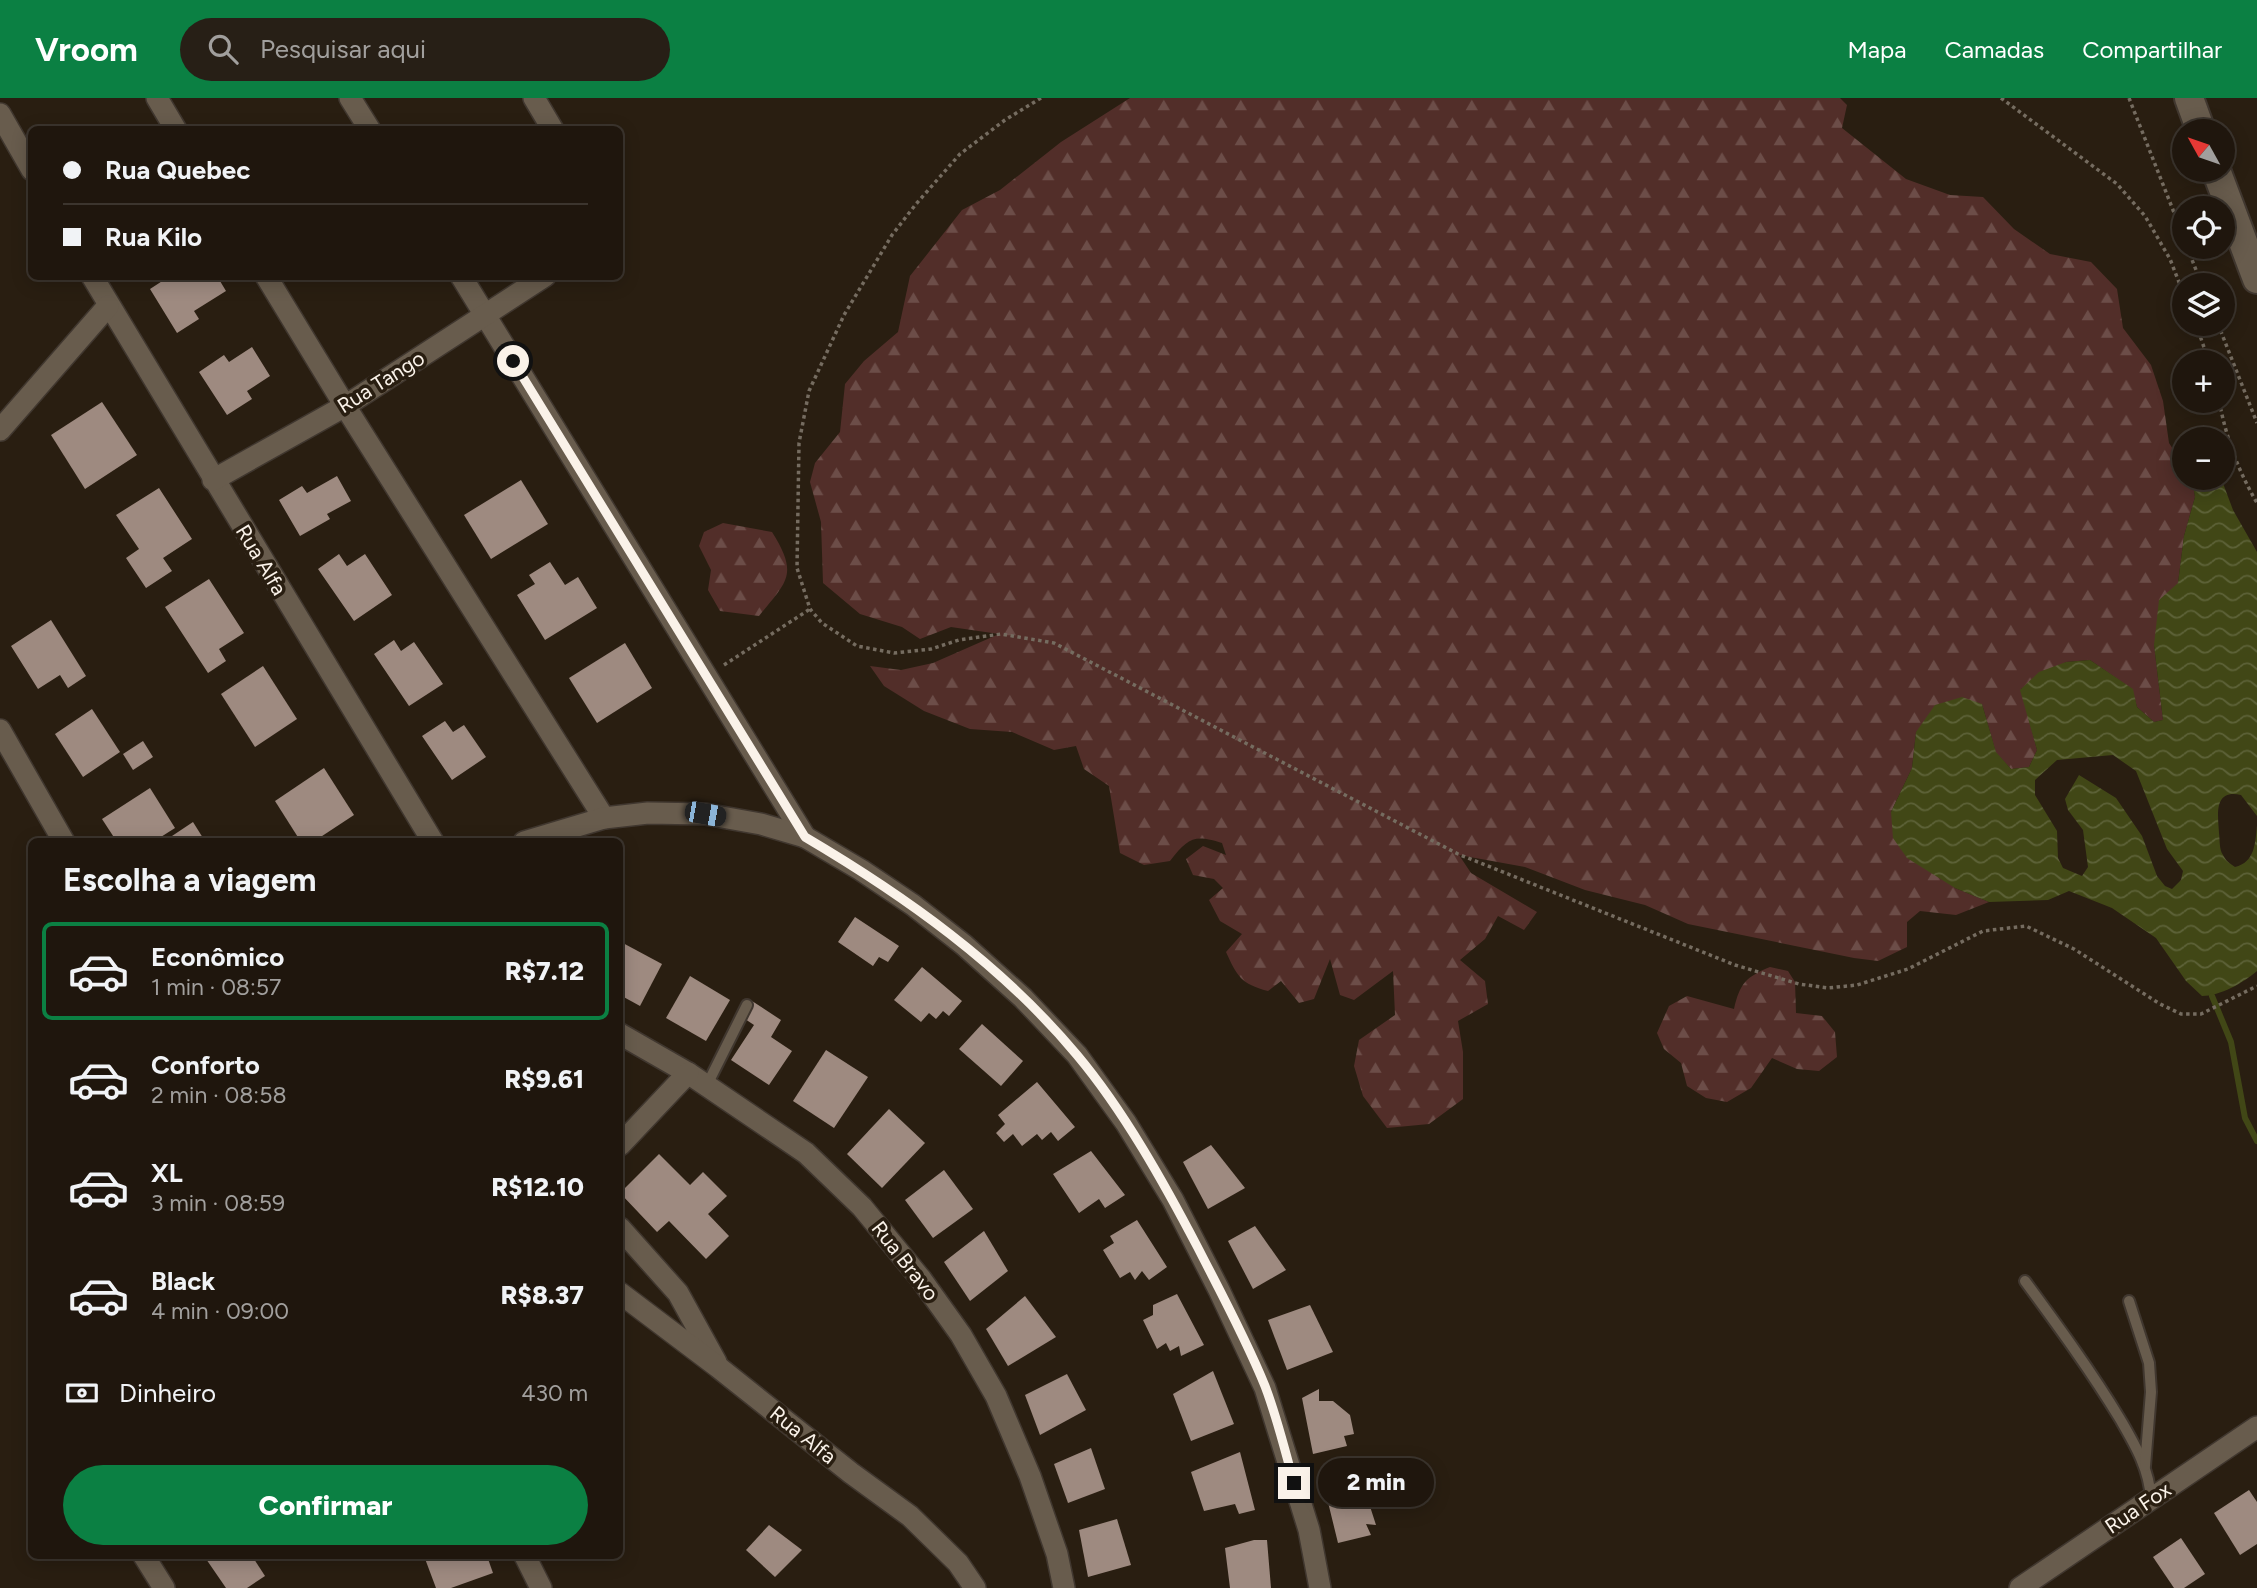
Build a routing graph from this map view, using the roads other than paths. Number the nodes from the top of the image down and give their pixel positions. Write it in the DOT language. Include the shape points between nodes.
graph roads {
  1 [pos="157,98"];
  2 [pos="350,98"];
  3 [pos="534,98"];
  4 [pos="2189,98"];
  5 [pos="0,114"];
  6 [pos="2197,119"];
  7 [pos="174,126"];
  8 [pos="368,126"];
  9 [pos="551,126"];
  10 [pos="28,163"];
  11 [pos="2221,182"];
  12 [pos="2257,279"];
  13 [pos="94,280"];
  14 [pos="267,280"];
  15 [pos="463,280"];
  16 [pos="539,280"];
  17 [pos="108,306"];
  18 [pos="485,316"];
  19 [pos="345,406"];
  20 [pos="0,429"];
  21 [pos="213,480"];
  22 [pos="0,730"];
  23 [pos="604,818"];
  24 [pos="805,837"];
  25 [pos="62,838"];
  26 [pos="431,838"];
  27 [pos="537,838"];
  28 [pos="747,1005"];
  29 [pos="623,1036"];
  30 [pos="688,1073"];
  31 [pos="707,1085"];
  32 [pos="623,1142"];
  33 [pos="623,1231"];
  34 [pos="2025,1281"];
  35 [pos="623,1295"];
  36 [pos="2129,1301"];
  37 [pos="718,1367"];
  38 [pos="2257,1427"];
  39 [pos="2145,1466"];
  40 [pos="2151,1499"];
  41 [pos="146,1559"];
  42 [pos="526,1559"];
  43 [pos="164,1588"];
  44 [pos="541,1588"];
  45 [pos="975,1588"];
  46 [pos="1064,1588"];
  47 [pos="1320,1588"];
  48 [pos="2020,1588"];
  1 -- 7 [label="street"];
  2 -- 8 [label="street"];
  3 -- 9 [label="street"];
  4 -- 6 [label="main road"];
  5 -- 10 [label="street"];
  11 -- 12 [label="main road"];
  13 -- 17 [label="street, Rua Alfa"];
  14 -- 19 [label="street"];
  15 -- 18 [label="street"];
  16 -- 18 [label="street, Rua Tango"];
  17 -- 20 [label="street"];
  17 -- 21 [label="street, Rua Alfa"];
  18 -- 19 [label="street, Rua Tango"];
  18 -- 24 [label="street"];
  19 -- 21 [label="street, Rua Tango"];
  19 -- 23 [label="street"];
  21 -- 26 [label="street, Rua Alfa"];
  22 -- 25 [label="street"];
  23 -- 24 [label="street" via="705,814"];
  23 -- 27 [label="street"];
  24 -- 47 [label="street" via="871,877 964,945 1077,1055 1126,1123 1173,1200 1265,1388 1309,1530"];
  28 -- 31 [label="lane"];
  29 -- 30 [label="street, Rua Bravo"];
  30 -- 31 [label="street, Rua Bravo"];
  30 -- 32 [label="street"];
  31 -- 46 [label="street, Rua Bravo" via="806,1153 862,1207 961,1335 996,1396 1030,1476"];
  33 -- 37 [label="street" via="678,1293"];
  34 -- 39 [label="lane" via="2103,1391"];
  35 -- 37 [label="street, Rua Alfa"];
  36 -- 39 [label="lane" via="2149,1363"];
  37 -- 45 [label="street, Rua Alfa" via="910,1516 958,1563"];
  38 -- 40 [label="street, Rua Fox"];
  39 -- 40 [label="lane"];
  40 -- 48 [label="street, Rua Fox"];
  41 -- 43 [label="street"];
  42 -- 44 [label="street"];
}
